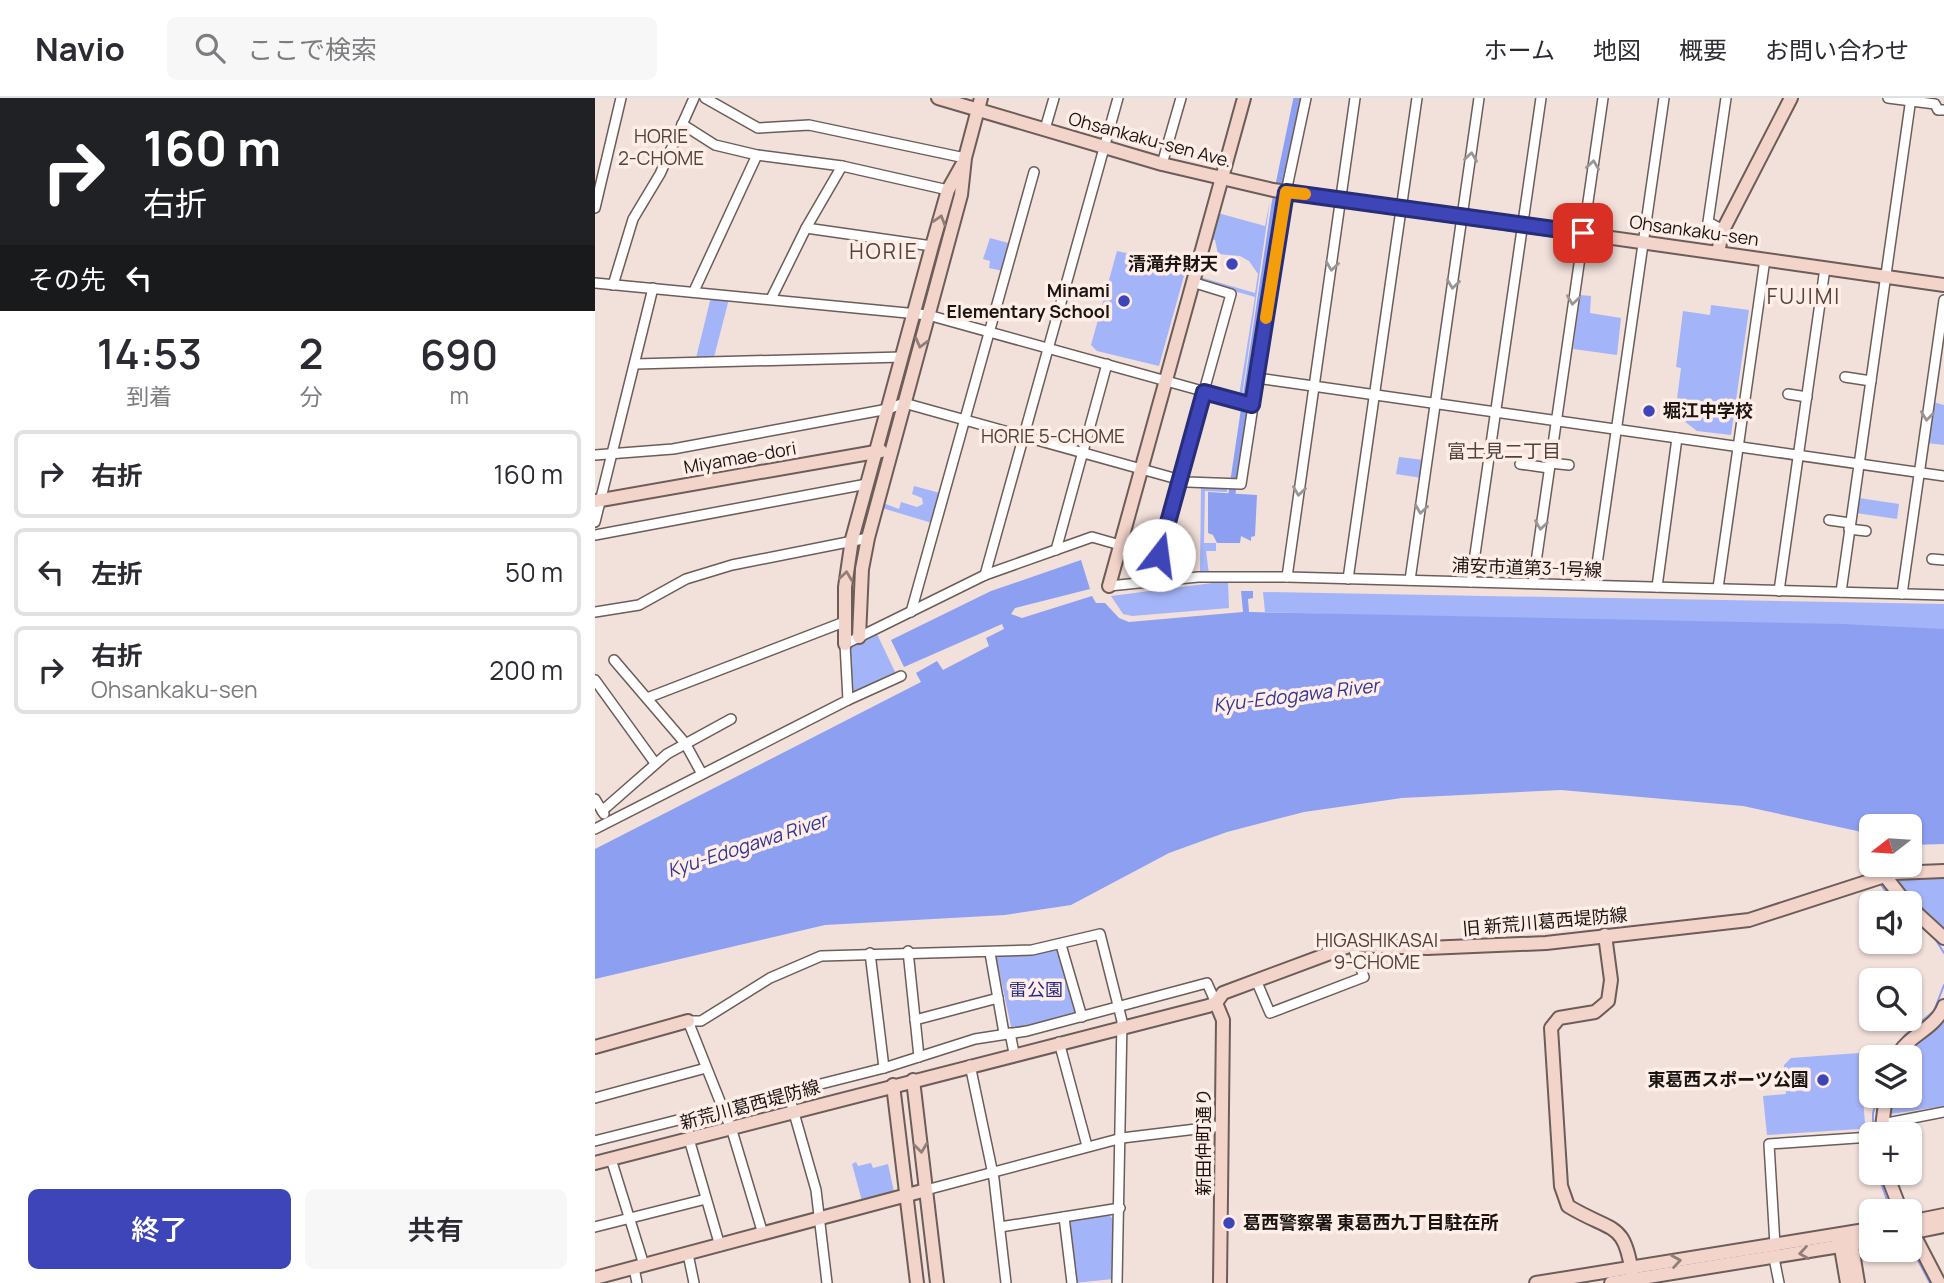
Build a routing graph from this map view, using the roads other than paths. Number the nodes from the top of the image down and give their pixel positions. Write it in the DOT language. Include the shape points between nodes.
graph roads {
  1 [pos="621,98"];
  2 [pos="694,98"];
  3 [pos="705,98"];
  4 [pos="938,98"];
  5 [pos="1054,98"];
  6 [pos="1118,98"];
  7 [pos="1181,98"];
  8 [pos="1244,98"];
  9 [pos="1306,98"];
  10 [pos="1356,98"];
  11 [pos="1417,98"];
  12 [pos="1479,98"];
  13 [pos="1541,98"];
  14 [pos="1603,98"];
  15 [pos="1664,98"];
  16 [pos="1726,98"];
  17 [pos="1791,98"];
  18 [pos="1888,98"];
  19 [pos="1911,100"];
  20 [pos="979,104"];
  21 [pos="1944,110"];
  22 [pos="682,124"];
  23 [pos="1045,129"];
  24 [pos="1104,147"];
  25 [pos="757,155"];
  26 [pos="965,158"];
  27 [pos="1162,164"];
  28 [pos="842,166"];
  29 [pos="1034,172"];
  30 [pos="1221,179"];
  31 [pos="949,190"];
  32 [pos="1280,191"];
  33 [pos="1342,199"];
  34 [pos="1401,207"];
  35 [pos="595,208"];
  36 [pos="1462,216"];
  37 [pos="1523,225"];
  38 [pos="806,228"];
  39 [pos="1723,230"];
  40 [pos="1583,233"];
  41 [pos="1643,242"];
  42 [pos="932,246"];
  43 [pos="1718,252"];
  44 [pos="1765,259"];
  45 [pos="1825,268"];
  46 [pos="1885,277"];
  47 [pos="1192,282"];
  48 [pos="595,283"];
  49 [pos="613,285"];
  50 [pos="1944,285"];
  51 [pos="653,288"];
  52 [pos="694,291"];
  53 [pos="771,299"];
  54 [pos="1944,300"];
  55 [pos="921,315"];
  56 [pos="989,331"];
  57 [pos="1047,349"];
  58 [pos="902,357"];
  59 [pos="635,363"];
  60 [pos="1107,364"];
  61 [pos="1845,377"];
  62 [pos="1257,378"];
  63 [pos="1166,381"];
  64 [pos="1871,381"];
  65 [pos="1314,386"];
  66 [pos="1204,392"];
  67 [pos="1788,394"];
  68 [pos="1375,395"];
  69 [pos="1807,397"];
  70 [pos="904,403"];
  71 [pos="1436,403"];
  72 [pos="1252,405"];
  73 [pos="888,409"];
  74 [pos="1496,411"];
  75 [pos="964,419"];
  76 [pos="1556,421"];
  77 [pos="1616,428"];
  78 [pos="1023,436"];
  79 [pos="1677,438"];
  80 [pos="1738,446"];
  81 [pos="890,449"];
  82 [pos="877,452"];
  83 [pos="1083,452"];
  84 [pos="613,454"];
  85 [pos="595,455"];
  86 [pos="1799,455"];
  87 [pos="1859,463"];
  88 [pos="1520,464"];
  89 [pos="1549,465"];
  90 [pos="1569,465"];
  91 [pos="1141,468"];
  92 [pos="1920,472"];
  93 [pos="1944,476"];
  94 [pos="1180,479"];
  95 [pos="867,484"];
  96 [pos="598,501"];
  97 [pos="1829,520"];
  98 [pos="595,522"];
  99 [pos="1849,526"];
  100 [pos="1866,531"];
  101 [pos="595,535"];
  102 [pos="868,538"];
  103 [pos="852,539"];
  104 [pos="1120,545"];
  105 [pos="1056,550"];
  106 [pos="1932,559"];
  107 [pos="1944,560"];
  108 [pos="985,575"];
  109 [pos="1287,577"];
  110 [pos="1348,579"];
  111 [pos="1410,580"];
  112 [pos="1151,581"];
  113 [pos="1471,582"];
  114 [pos="1533,583"];
  115 [pos="1594,585"];
  116 [pos="1109,586"];
  117 [pos="1657,587"];
  118 [pos="1718,589"];
  119 [pos="1779,591"];
  120 [pos="1841,592"];
  121 [pos="1902,594"];
  122 [pos="1944,595"];
  123 [pos="595,612"];
  124 [pos="911,612"];
  125 [pos="844,622"];
  126 [pos="859,637"];
  127 [pos="845,644"];
  128 [pos="614,660"];
  129 [pos="901,676"];
  130 [pos="595,680"];
  131 [pos="647,698"];
  132 [pos="848,700"];
  133 [pos="731,719"];
  134 [pos="685,743"];
  135 [pos="655,763"];
  136 [pos="702,774"];
  137 [pos="595,799"];
  138 [pos="603,811"];
  139 [pos="609,821"];
  140 [pos="595,829"];
  141 [pos="1922,871"];
  142 [pos="1944,871"];
  143 [pos="1882,877"];
  144 [pos="1886,877"];
  145 [pos="1897,891"];
  146 [pos="1922,918"];
  147 [pos="1605,935"];
  148 [pos="1944,938"];
  149 [pos="1061,945"];
  150 [pos="1352,945"];
  151 [pos="908,951"];
  152 [pos="870,953"];
  153 [pos="989,953"];
  154 [pos="1256,980"];
  155 [pos="998,998"];
  156 [pos="1216,1003"];
  157 [pos="1120,1005"];
  158 [pos="1944,1006"];
  159 [pos="1082,1017"];
  160 [pos="915,1020"];
  161 [pos="688,1021"];
  162 [pos="1122,1026"];
  163 [pos="1007,1033"];
  164 [pos="1059,1042"];
  165 [pos="1906,1045"];
  166 [pos="595,1047"];
  167 [pos="1014,1053"];
  168 [pos="919,1057"];
  169 [pos="970,1065"];
  170 [pos="706,1068"];
  171 [pos="884,1068"];
  172 [pos="913,1080"];
  173 [pos="893,1086"];
  174 [pos="788,1092"];
  175 [pos="595,1098"];
  176 [pos="722,1107"];
  177 [pos="793,1111"];
  178 [pos="1944,1112"];
  179 [pos="1908,1122"];
  180 [pos="1221,1126"];
  181 [pos="731,1128"];
  182 [pos="1122,1138"];
  183 [pos="1859,1138"];
  184 [pos="689,1139"];
  185 [pos="595,1141"];
  186 [pos="1087,1146"];
  187 [pos="611,1159"];
  188 [pos="595,1163"];
  189 [pos="993,1172"];
  190 [pos="926,1190"];
  191 [pos="907,1195"];
  192 [pos="706,1199"];
  193 [pos="1120,1208"];
  194 [pos="1944,1215"];
  195 [pos="1064,1217"];
  196 [pos="630,1219"];
  197 [pos="818,1219"];
  198 [pos="1922,1224"];
  199 [pos="1944,1226"];
  200 [pos="595,1227"];
  201 [pos="1000,1227"];
  202 [pos="1922,1228"];
  203 [pos="763,1234"];
  204 [pos="1859,1234"];
  205 [pos="1845,1240"];
  206 [pos="1859,1241"];
  207 [pos="720,1246"];
  208 [pos="1775,1251"];
  209 [pos="1922,1251"];
  210 [pos="688,1254"];
  211 [pos="639,1267"];
  212 [pos="1632,1277"];
  213 [pos="595,1278"];
  214 [pos="1114,1282"];
  215 [pos="637,1283"];
  216 [pos="694,1283"];
  217 [pos="827,1283"];
  218 [pos="917,1283"];
  219 [pos="937,1283"];
  220 [pos="1006,1283"];
  221 [pos="1072,1283"];
  222 [pos="1220,1283"];
  223 [pos="1536,1283"];
  224 [pos="1611,1283"];
  225 [pos="1779,1283"];
  226 [pos="1846,1283"];
  227 [pos="1858,1283"];
  228 [pos="1939,1283"];
  1 -- 35 [label="street"];
  2 -- 22 [label="street"];
  3 -- 26 [label="street" via="758,128 809,125"];
  4 -- 20 [label="street, Ohsankaku-sen Ave."];
  5 -- 23 [label="street"];
  6 -- 24 [label="street"];
  7 -- 27 [label="street"];
  8 -- 30 [label="street"];
  9 -- 32 [label="street"];
  10 -- 33 [label="street"];
  11 -- 34 [label="street"];
  36 -- 12 [label="street, one-way"];
  13 -- 37 [label="street"];
  40 -- 14 [label="street, one-way"];
  15 -- 41 [label="street"];
  16 -- 39 [label="street" via="1708,222"];
  17 -- 39 [label="street"];
  18 -- 19 [label="street"];
  19 -- 21 [label="street"];
  19 -- 46 [label="street"];
  20 -- 23 [label="street, Ohsankaku-sen Ave."];
  20 -- 26 [label="street"];
  22 -- 25 [label="street" via="715,145"];
  22 -- 49 [label="street" via="633,219"];
  23 -- 24 [label="street, Ohsankaku-sen Ave."];
  24 -- 27 [label="street, Ohsankaku-sen Ave."];
  24 -- 57 [label="street"];
  25 -- 28 [label="street"];
  25 -- 52 [label="street"];
  26 -- 31 [label="street"];
  26 -- 55 [label="street" via="961,195"];
  27 -- 30 [label="street, Ohsankaku-sen Ave."];
  28 -- 31 [label="street"];
  28 -- 38 [label="street"];
  29 -- 56 [label="street"];
  30 -- 32 [label="street, Ohsankaku-sen Ave."];
  30 -- 47 [label="street"];
  42 -- 31 [label="street, one-way"];
  32 -- 33 [label="street, Ohsankaku-sen"];
  32 -- 62 [label="street"];
  33 -- 34 [label="street, Ohsankaku-sen"];
  33 -- 65 [label="street, one-way"];
  34 -- 36 [label="street, Ohsankaku-sen"];
  34 -- 68 [label="street"];
  36 -- 37 [label="street, Ohsankaku-sen"];
  36 -- 71 [label="street, one-way"];
  37 -- 40 [label="street, Ohsankaku-sen"];
  37 -- 74 [label="street"];
  38 -- 42 [label="street"];
  38 -- 53 [label="street"];
  39 -- 43 [label="street"];
  40 -- 41 [label="street, Ohsankaku-sen"];
  40 -- 76 [label="street, one-way"];
  41 -- 43 [label="street, Ohsankaku-sen"];
  41 -- 77 [label="street"];
  42 -- 55 [label="street"];
  43 -- 44 [label="street, Ohsankaku-sen"];
  44 -- 45 [label="street, Ohsankaku-sen"];
  44 -- 80 [label="street"];
  45 -- 46 [label="street, Ohsankaku-sen"];
  45 -- 69 [label="street"];
  46 -- 50 [label="street, Ohsankaku-sen"];
  46 -- 64 [label="street"];
  47 -- 63 [label="street"];
  47 -- 66 [label="street" via="1231,294"];
  48 -- 49 [label="street"];
  49 -- 51 [label="street"];
  51 -- 52 [label="street"];
  51 -- 59 [label="street"];
  52 -- 53 [label="street"];
  53 -- 55 [label="street"];
  54 -- 92 [label="street, one-way"];
  55 -- 56 [label="street"];
  55 -- 58 [label="street"];
  55 -- 70 [label="street, one-way"];
  56 -- 57 [label="street"];
  56 -- 75 [label="street"];
  57 -- 60 [label="street"];
  57 -- 78 [label="street"];
  58 -- 59 [label="street"];
  58 -- 73 [label="street"];
  59 -- 84 [label="street"];
  60 -- 63 [label="street"];
  60 -- 83 [label="street"];
  61 -- 64 [label="street"];
  62 -- 65 [label="street"];
  62 -- 72 [label="street"];
  63 -- 66 [label="street"];
  63 -- 91 [label="street"];
  64 -- 87 [label="street"];
  65 -- 68 [label="street"];
  65 -- 109 [label="street, one-way"];
  66 -- 72 [label="street"];
  66 -- 94 [label="street"];
  67 -- 69 [label="street"];
  68 -- 71 [label="street"];
  68 -- 110 [label="street"];
  69 -- 86 [label="street"];
  70 -- 73 [label="street"];
  70 -- 75 [label="street"];
  70 -- 81 [label="street"];
  71 -- 74 [label="street"];
  71 -- 111 [label="street, one-way"];
  72 -- 94 [label="street" via="1241,484"];
  73 -- 82 [label="street"];
  73 -- 84 [label="street" via="673,449"];
  74 -- 76 [label="street"];
  74 -- 113 [label="street"];
  75 -- 78 [label="street"];
  75 -- 124 [label="street"];
  76 -- 77 [label="street"];
  76 -- 89 [label="street"];
  77 -- 79 [label="street"];
  77 -- 115 [label="street"];
  78 -- 83 [label="street"];
  78 -- 108 [label="street"];
  79 -- 80 [label="street"];
  79 -- 117 [label="street"];
  80 -- 86 [label="street"];
  80 -- 118 [label="street"];
  81 -- 82 [label="street, Miyamae-dori"];
  81 -- 102 [label="street"];
  82 -- 95 [label="street"];
  82 -- 96 [label="street, Miyamae-dori"];
  83 -- 91 [label="street"];
  83 -- 105 [label="street"];
  84 -- 85 [label="street"];
  84 -- 96 [label="street"];
  86 -- 87 [label="street"];
  86 -- 119 [label="street"];
  87 -- 92 [label="street"];
  87 -- 99 [label="street"];
  88 -- 89 [label="street"];
  89 -- 90 [label="street"];
  89 -- 114 [label="street, one-way"];
  91 -- 94 [label="street"];
  91 -- 104 [label="street"];
  92 -- 93 [label="street"];
  92 -- 121 [label="street"];
  94 -- 112 [label="street"];
  95 -- 101 [label="street"];
  95 -- 103 [label="street"];
  96 -- 98 [label="street"];
  97 -- 99 [label="street"];
  99 -- 100 [label="street"];
  99 -- 120 [label="street"];
  102 -- 103 [label="street"];
  102 -- 126 [label="street"];
  103 -- 123 [label="street" via="732,565 686,579 639,606"];
  125 -- 103 [label="street, one-way"];
  104 -- 105 [label="street" via="1092,537"];
  104 -- 116 [label="street"];
  105 -- 108 [label="street"];
  106 -- 107 [label="street"];
  108 -- 124 [label="street"];
  109 -- 110 [label="street, 浦安市道第3-1号線"];
  109 -- 112 [label="street, 浦安市道第3-1号線"];
  110 -- 111 [label="street, 浦安市道第3-1号線"];
  111 -- 113 [label="street, 浦安市道第3-1号線"];
  112 -- 116 [label="street, 浦安市道第3-1号線"];
  113 -- 114 [label="street, 浦安市道第3-1号線"];
  114 -- 115 [label="street, 浦安市道第3-1号線"];
  115 -- 117 [label="street, 浦安市道第3-1号線"];
  117 -- 118 [label="street, 浦安市道第3-1号線"];
  118 -- 119 [label="street, 浦安市道第3-1号線"];
  119 -- 120 [label="street, 浦安市道第3-1号線"];
  120 -- 121 [label="street, 浦安市道第3-1号線"];
  121 -- 122 [label="street, 浦安市道第3-1号線"];
  124 -- 126 [label="street"];
  125 -- 127 [label="street"];
  125 -- 131 [label="street"];
  126 -- 127 [label="street"];
  127 -- 132 [label="street"];
  128 -- 131 [label="street"];
  129 -- 132 [label="street"];
  130 -- 135 [label="street"];
  131 -- 134 [label="street"];
  132 -- 136 [label="street"];
  133 -- 134 [label="street"];
  134 -- 135 [label="street"];
  134 -- 136 [label="street"];
  135 -- 138 [label="street"];
  136 -- 139 [label="street"];
  137 -- 138 [label="street"];
  138 -- 139 [label="street"];
  139 -- 140 [label="street"];
  141 -- 142 [label="street, 旧 新荒川葛西堤防線"];
  143 -- 147 [label="street, 旧 新荒川葛西堤防線" via="1749,919"];
  144 -- 145 [label="street"];
  146 -- 148 [label="street"];
  147 -- 150 [label="street, 旧 新荒川葛西堤防線" via="1546,943 1427,948"];
  147 -- 212 [label="street" via="1612,993 1595,1012 1554,1024 1549,1037 1551,1064 1563,1196 1568,1206 1621,1233"];
  149 -- 153 [label="street"];
  149 -- 157 [label="street" via="1100,934"];
  149 -- 159 [label="street"];
  150 -- 154 [label="street, 旧 新荒川葛西堤防線"];
  150 -- 154 [label="street" via="1364,977 1270,1013"];
  151 -- 152 [label="street"];
  151 -- 153 [label="street"];
  151 -- 160 [label="street"];
  152 -- 161 [label="street" via="805,961 701,1021"];
  152 -- 171 [label="street"];
  153 -- 155 [label="street"];
  154 -- 156 [label="street, 旧 新荒川葛西堤防線" via="1223,993"];
  155 -- 160 [label="street"];
  155 -- 163 [label="street"];
  156 -- 157 [label="street" via="1207,983"];
  156 -- 162 [label="street, 旧 新荒川葛西堤防線"];
  156 -- 180 [label="street, 新田仲町通り" via="1223,1020"];
  157 -- 159 [label="street"];
  157 -- 162 [label="street"];
  158 -- 165 [label="street" via="1938,1020"];
  159 -- 163 [label="street"];
  160 -- 168 [label="street"];
  161 -- 166 [label="street"];
  161 -- 170 [label="street"];
  162 -- 164 [label="street, 旧 新荒川葛西堤防線"];
  162 -- 182 [label="street"];
  163 -- 167 [label="street"];
  163 -- 168 [label="street"];
  164 -- 167 [label="street, 旧 新荒川葛西堤防線"];
  164 -- 186 [label="street"];
  167 -- 169 [label="street, 旧 新荒川葛西堤防線"];
  168 -- 171 [label="street"];
  169 -- 172 [label="street, 旧 新荒川葛西堤防線"];
  169 -- 189 [label="street"];
  170 -- 175 [label="street"];
  170 -- 176 [label="street"];
  171 -- 174 [label="street"];
  172 -- 173 [label="street, 新荒川葛西堤防線"];
  172 -- 190 [label="street, one-way"];
  173 -- 177 [label="street, 新荒川葛西堤防線"];
  173 -- 191 [label="street"];
  174 -- 176 [label="street"];
  174 -- 177 [label="street"];
  176 -- 181 [label="street"];
  176 -- 185 [label="street"];
  177 -- 181 [label="street, 新荒川葛西堤防線"];
  177 -- 197 [label="street" via="816,1190"];
  178 -- 179 [label="street"];
  180 -- 182 [label="street"];
  180 -- 222 [label="street, 新田仲町通り"];
  181 -- 184 [label="street, 新荒川葛西堤防線"];
  181 -- 203 [label="street"];
  182 -- 186 [label="street"];
  182 -- 193 [label="street"];
  183 -- 208 [label="street" via="1769,1144"];
  184 -- 187 [label="street, 新荒川葛西堤防線"];
  184 -- 192 [label="street"];
  186 -- 189 [label="street"];
  187 -- 188 [label="street, 新荒川葛西堤防線"];
  187 -- 196 [label="street"];
  189 -- 190 [label="street"];
  189 -- 201 [label="street"];
  190 -- 191 [label="street"];
  190 -- 219 [label="street"];
  191 -- 197 [label="street"];
  191 -- 218 [label="street"];
  192 -- 196 [label="street"];
  192 -- 207 [label="street"];
  193 -- 195 [label="street"];
  193 -- 214 [label="street"];
  194 -- 198 [label="street"];
  195 -- 201 [label="street"];
  195 -- 221 [label="street"];
  196 -- 200 [label="street"];
  196 -- 211 [label="street"];
  197 -- 203 [label="street"];
  197 -- 217 [label="street"];
  199 -- 202 [label="street"];
  201 -- 220 [label="street"];
  203 -- 207 [label="street"];
  204 -- 205 [label="street"];
  205 -- 206 [label="street"];
  205 -- 208 [label="street"];
  205 -- 226 [label="street"];
  205 -- 227 [label="street"];
  207 -- 210 [label="street"];
  208 -- 212 [label="street"];
  208 -- 225 [label="street"];
  209 -- 228 [label="street"];
  210 -- 211 [label="street"];
  210 -- 216 [label="street"];
  211 -- 213 [label="street"];
  211 -- 215 [label="street"];
  212 -- 223 [label="street"];
  212 -- 224 [label="street"];
}
